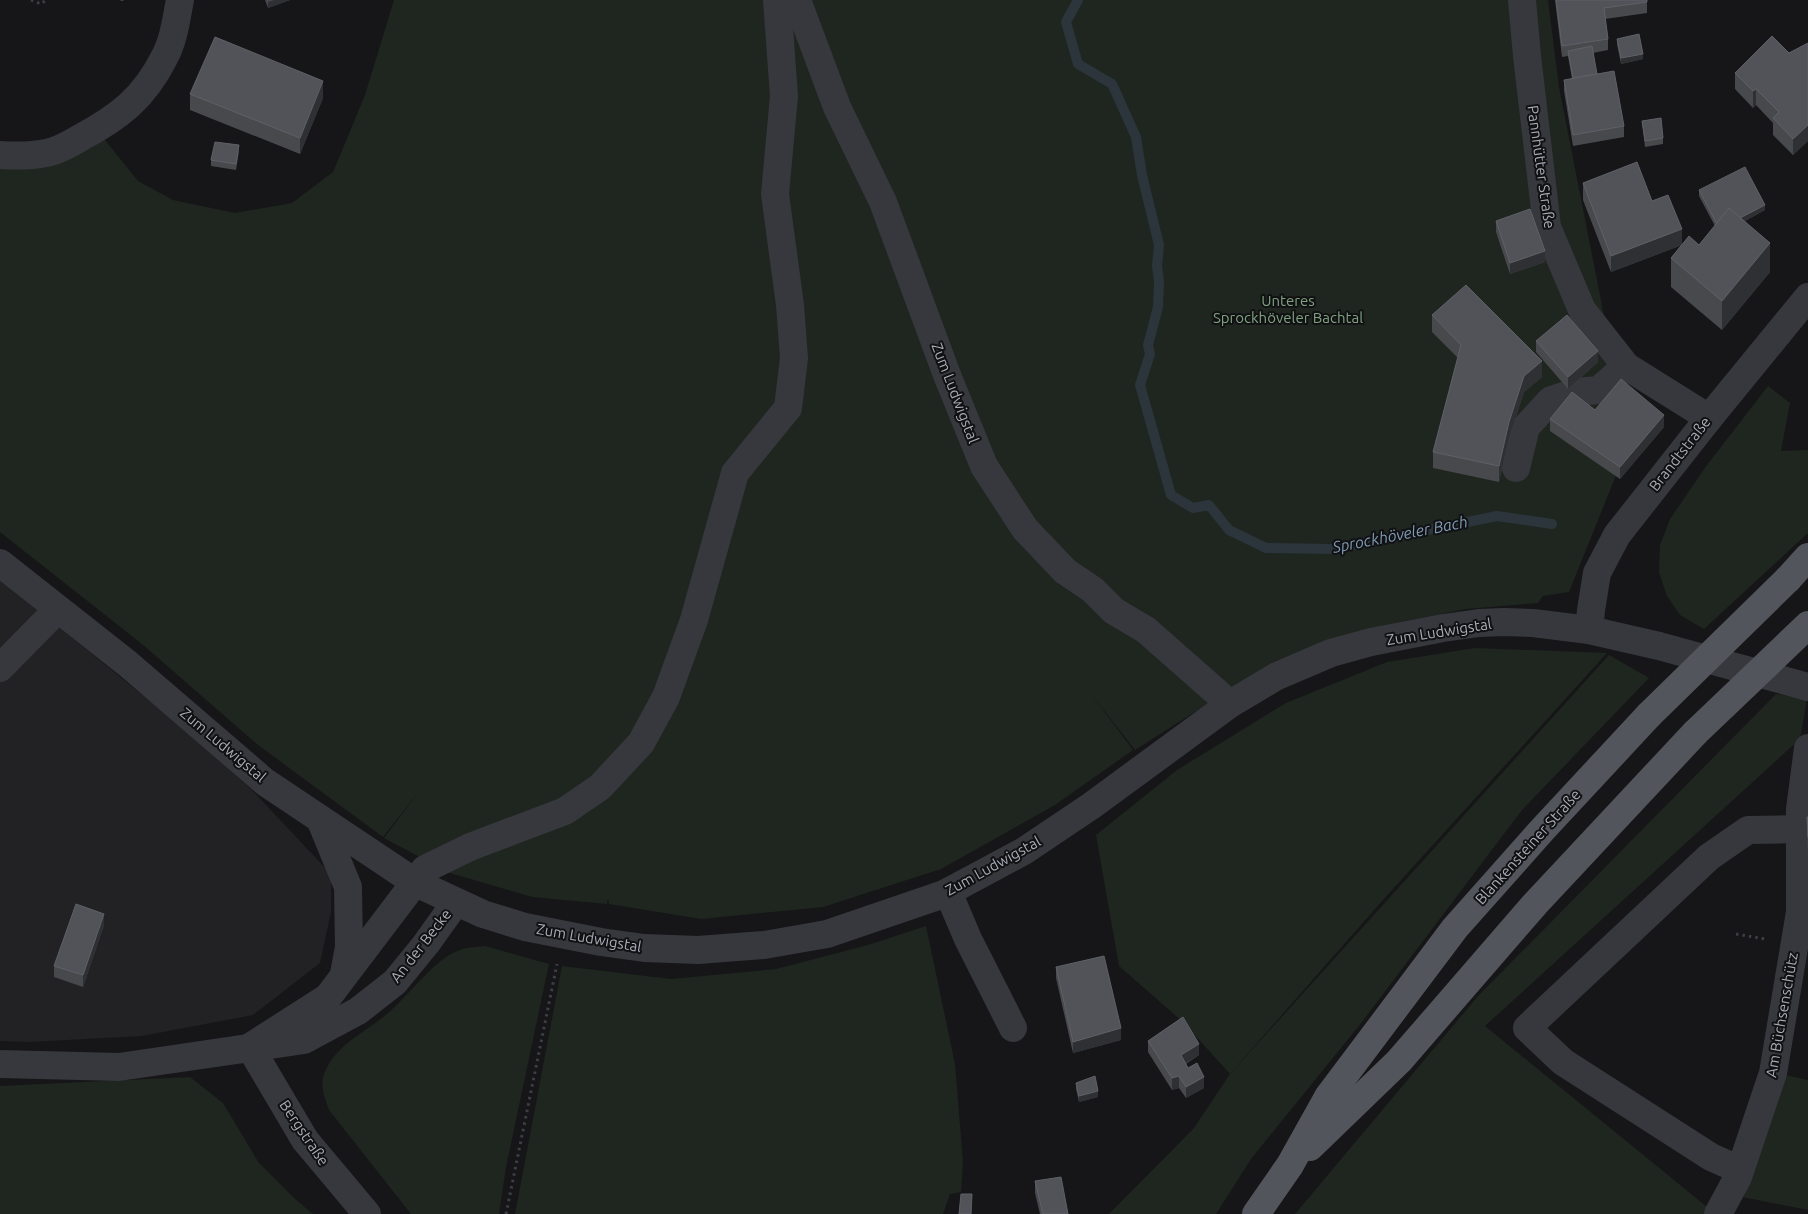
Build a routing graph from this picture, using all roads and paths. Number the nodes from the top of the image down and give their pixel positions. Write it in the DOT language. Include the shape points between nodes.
graph roads {
  1 [pos="31,0"];
  2 [pos="46,0"];
  3 [pos="180,0"];
  4 [pos="777,0"];
  5 [pos="797,0"];
  6 [pos="1522,0"];
  7 [pos="0,155"];
  8 [pos="1808,297"];
  9 [pos="1626,366"];
  10 [pos="1709,418"];
  11 [pos="1516,468"];
  12 [pos="1808,557"];
  13 [pos="0,563"];
  14 [pos="1798,572"];
  15 [pos="58,608"];
  16 [pos="1808,625"];
  17 [pos="1589,630"];
  18 [pos="0,668"];
  19 [pos="1808,687"];
  20 [pos="1230,704"];
  21 [pos="1808,748"];
  22 [pos="320,819"];
  23 [pos="1800,829"];
  24 [pos="416,884"];
  25 [pos="948,892"];
  26 [pos="456,902"];
  27 [pos="567,935"];
  28 [pos="343,977"];
  29 [pos="1013,1028"];
  30 [pos="250,1047"];
  31 [pos="0,1064"];
  32 [pos="1290,1165"];
  33 [pos="1740,1170"];
  34 [pos="366,1214"];
  35 [pos="506,1214"];
  36 [pos="1256,1214"];
  37 [pos="1718,1214"];
  1 -- 2 [label="path" via="41,4"];
  3 -- 7 [label="street" via="165,58 145,90 121,114 47,153"];
  4 -- 24 [label="street, An der Becke" via="784,96 775,194 794,358 788,408 735,473 694,620 666,696 641,743 600,787 565,811 470,847 425,869"];
  5 -- 20 [label="street, Zum Ludwigstal" via="837,107 883,202 984,466 1026,529 1065,571 1093,590 1114,610 1146,630"];
  6 -- 9 [label="street, Pannhütter Straße" via="1547,227 1582,310"];
  8 -- 10 [label="street, Brandtstraße"];
  9 -- 10 [label="street, Pannhütter Straße"];
  9 -- 11 [label="street" via="1599,390 1576,392 1551,400 1526,427"];
  10 -- 17 [label="street, Brandtstraße" via="1617,535 1598,573"];
  12 -- 14 [label="main road, Blankensteiner Straße"];
  13 -- 15 [label="street, Zum Ludwigstal"];
  14 -- 32 [label="main road, Blankensteiner Straße, bridge" via="1649,715 1455,928 1328,1097"];
  15 -- 18 [label="street"];
  15 -- 22 [label="street, Zum Ludwigstal" via="265,782"];
  16 -- 32 [label="main road, Blankensteiner Straße, bridge" via="1695,734 1535,904 1399,1061"];
  17 -- 19 [label="street, Zum Ludwigstal"];
  17 -- 20 [label="street, Zum Ludwigstal" via="1533,623 1479,623 1371,642 1302,665"];
  20 -- 25 [label="street, Zum Ludwigstal" via="1024,851"];
  21 -- 23 [label="street, Am Büchsenschütz"];
  22 -- 24 [label="street, Zum Ludwigstal"];
  22 -- 28 [label="street, An der Becke" via="348,887 349,947"];
  23 -- 33 [label="street, Am Büchsenschütz" via="1800,912 1772,1073"];
  23 -- 33 [label="street" via="1748,830 1709,857 1526,1028 1563,1062 1710,1157"];
  24 -- 26 [label="street, Zum Ludwigstal"];
  24 -- 28 [label="street, An der Becke"];
  25 -- 27 [label="street, Zum Ludwigstal" via="827,934 764,945 698,950 644,948"];
  25 -- 29 [label="street"];
  26 -- 27 [label="street, Zum Ludwigstal" via="526,927"];
  26 -- 30 [label="street, An der Becke" via="395,982 358,1010 304,1040"];
  27 -- 35 [label="path" via="557,965"];
  28 -- 30 [label="street, An der Becke" via="328,997"];
  30 -- 31 [label="street, An der Becke" via="120,1067"];
  30 -- 34 [label="street, Bergstraße" via="305,1140"];
  32 -- 36 [label="main road, Blankensteiner Straße"];
  33 -- 37 [label="street, Am Büchsenschütz"];
}
